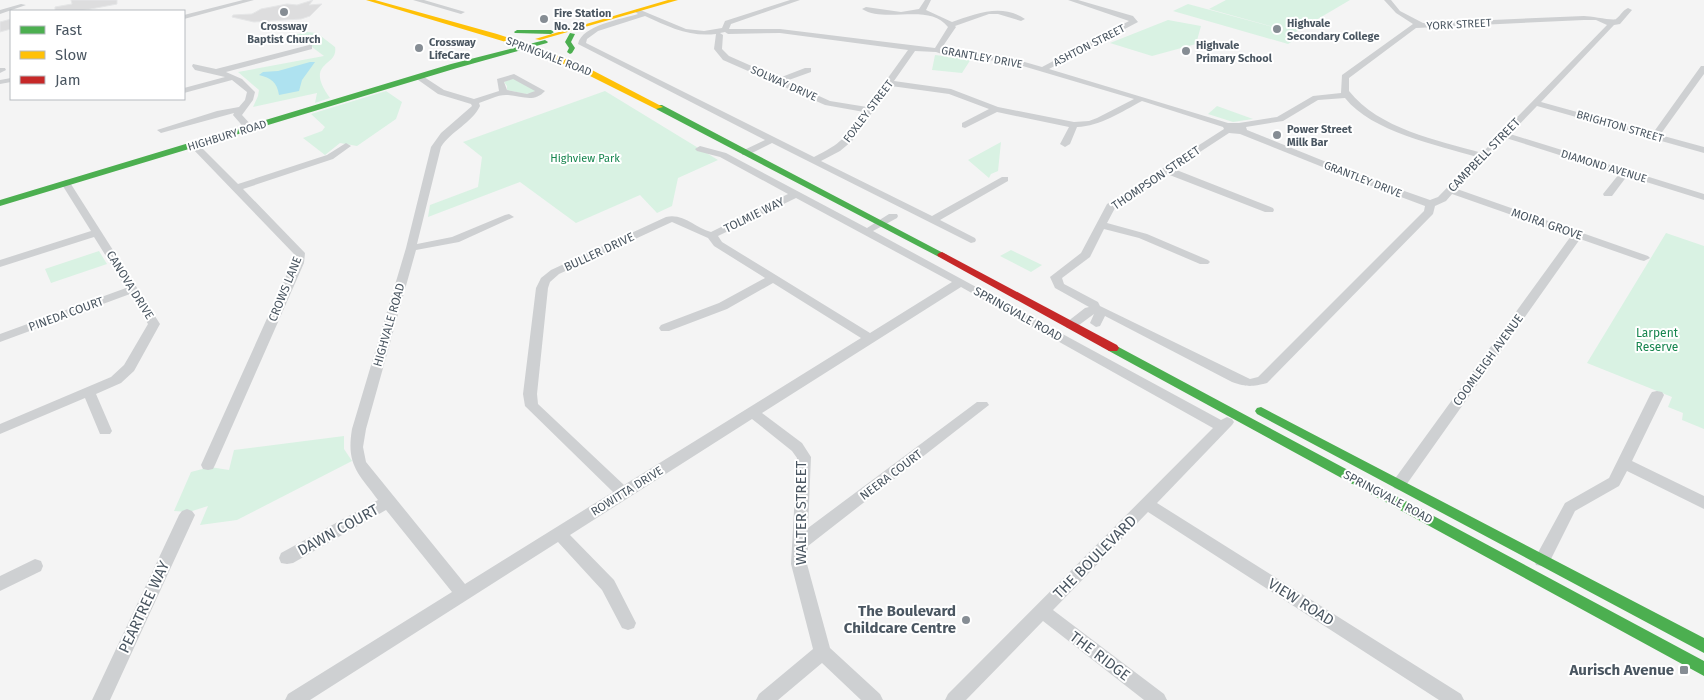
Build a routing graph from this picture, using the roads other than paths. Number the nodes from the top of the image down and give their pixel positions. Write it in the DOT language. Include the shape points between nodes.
graph roads {
  1 [pos="251,0"];
  2 [pos="370,0"];
  3 [pos="396,0"];
  4 [pos="416,0"];
  5 [pos="675,0"];
  6 [pos="797,0"];
  7 [pos="928,0"];
  8 [pos="1071,0"];
  9 [pos="1387,0"];
  10 [pos="23,5"];
  11 [pos="866,10"];
  12 [pos="1628,10"];
  13 [pos="922,11"];
  14 [pos="0,12"];
  15 [pos="461,12"];
  16 [pos="642,13"];
  17 [pos="185,17"];
  18 [pos="1022,19"];
  19 [pos="1610,23"];
  20 [pos="952,24"];
  21 [pos="1422,26"];
  22 [pos="517,32"];
  23 [pos="576,32"];
  24 [pos="722,32"];
  25 [pos="505,39"];
  26 [pos="543,44"];
  27 [pos="525,45"];
  28 [pos="309,46"];
  29 [pos="913,49"];
  30 [pos="937,50"];
  31 [pos="570,52"];
  32 [pos="492,53"];
  33 [pos="505,54"];
  34 [pos="185,65"];
  35 [pos="454,66"];
  36 [pos="1704,68"];
  37 [pos="808,70"];
  38 [pos="1043,70"];
  39 [pos="220,71"];
  40 [pos="232,77"];
  41 [pos="418,77"];
  42 [pos="779,81"];
  43 [pos="890,83"];
  44 [pos="185,91"];
  45 [pos="504,92"];
  46 [pos="1346,95"];
  47 [pos="1141,98"];
  48 [pos="474,102"];
  49 [pos="1536,102"];
  50 [pos="240,109"];
  51 [pos="996,109"];
  52 [pos="870,110"];
  53 [pos="965,125"];
  54 [pos="1074,125"];
  55 [pos="249,128"];
  56 [pos="1228,128"];
  57 [pos="1240,129"];
  58 [pos="161,130"];
  59 [pos="1504,135"];
  60 [pos="1655,136"];
  61 [pos="772,140"];
  62 [pos="1065,144"];
  63 [pos="194,145"];
  64 [pos="346,146"];
  65 [pos="758,147"];
  66 [pos="700,149"];
  67 [pos="1704,150"];
  68 [pos="745,153"];
  69 [pos="1483,156"];
  70 [pos="812,161"];
  71 [pos="1167,170"];
  72 [pos="1625,172"];
  73 [pos="1005,179"];
  74 [pos="66,183"];
  75 [pos="236,188"];
  76 [pos="1450,190"];
  77 [pos="796,194"];
  78 [pos="1608,194"];
  79 [pos="1704,196"];
  80 [pos="860,199"];
  81 [pos="0,203"];
  82 [pos="1430,204"];
  83 [pos="877,208"];
  84 [pos="1269,210"];
  85 [pos="893,216"];
  86 [pos="509,217"];
  87 [pos="932,221"];
  88 [pos="905,222"];
  89 [pos="881,223"];
  90 [pos="1100,225"];
  91 [pos="98,232"];
  92 [pos="866,232"];
  93 [pos="712,234"];
  94 [pos="1577,235"];
  95 [pos="971,240"];
  96 [pos="411,248"];
  97 [pos="1644,258"];
  98 [pos="1204,262"];
  99 [pos="0,264"];
  100 [pos="773,278"];
  101 [pos="960,282"];
  102 [pos="131,290"];
  103 [pos="1096,309"];
  104 [pos="1071,310"];
  105 [pos="1083,316"];
  106 [pos="1071,325"];
  107 [pos="1100,326"];
  108 [pos="665,328"];
  109 [pos="0,338"];
  110 [pos="870,338"];
  111 [pos="89,393"];
  112 [pos="1657,395"];
  113 [pos="982,405"];
  114 [pos="1254,407"];
  115 [pos="753,413"];
  116 [pos="1235,414"];
  117 [pos="1222,427"];
  118 [pos="0,429"];
  119 [pos="105,431"];
  120 [pos="1624,463"];
  121 [pos="208,465"];
  122 [pos="1399,484"];
  123 [pos="623,493"];
  124 [pos="388,502"];
  125 [pos="1704,503"];
  126 [pos="1147,504"];
  127 [pos="188,514"];
  128 [pos="559,533"];
  129 [pos="800,544"];
  130 [pos="287,558"];
  131 [pos="1542,560"];
  132 [pos="35,566"];
  133 [pos="0,584"];
  134 [pos="463,594"];
  135 [pos="1042,611"];
  136 [pos="628,623"];
  137 [pos="1704,646"];
  138 [pos="822,652"];
  139 [pos="1704,669"];
  140 [pos="102,700"];
  141 [pos="294,700"];
  142 [pos="765,700"];
  143 [pos="874,700"];
  144 [pos="954,700"];
  145 [pos="1158,700"];
  146 [pos="1455,700"];
  1 -- 17 [label="street"];
  2 -- 25 [label="main road, SPRINGVALE ROAD" via="416,16"];
  3 -- 22 [label="main road, SPRINGVALE ROAD"];
  4 -- 15 [label="street"];
  5 -- 16 [label="main road, HIGHBURY ROAD"];
  6 -- 24 [label="street" via="728,23"];
  7 -- 13 [label="street"];
  8 -- 38 [label="street, ASHTON STREET" via="1135,20"];
  9 -- 21 [label="street" via="1398,12"];
  10 -- 14 [label="street"];
  11 -- 13 [label="street" via="909,14"];
  12 -- 19 [label="street, CAMPBELL STREET" via="1617,22"];
  13 -- 20 [label="street"];
  16 -- 23 [label="main road, HIGHBURY ROAD"];
  16 -- 24 [label="street, GRANTLEY DRIVE" via="685,31"];
  18 -- 20 [label="street" via="988,12"];
  19 -- 21 [label="street, YORK STREET" via="1584,18"];
  19 -- 49 [label="street, CAMPBELL STREET"];
  20 -- 30 [label="street"];
  21 -- 46 [label="street, YORK STREET" via="1410,28 1347,73 1343,83"];
  22 -- 23 [label="main road"];
  22 -- 26 [label="main road, SPRINGVALE ROAD"];
  23 -- 26 [label="main road, HIGHBURY ROAD"];
  23 -- 31 [label="main road" via="568,42 572,48"];
  23 -- 61 [label="street, SPRINGVALE ROAD" via="582,44 589,49"];
  24 -- 29 [label="street, GRANTLEY DRIVE" via="780,31"];
  24 -- 42 [label="street, SOLWAY DRIVE" via="718,48 723,56"];
  25 -- 27 [label="main road, SPRINGVALE ROAD"];
  25 -- 32 [label="main road"];
  26 -- 27 [label="main road, HIGHBURY ROAD"];
  26 -- 31 [label="main road, SPRINGVALE ROAD"];
  26 -- 33 [label="main road"];
  26 -- 68 [label="main road, SPRINGVALE ROAD"];
  27 -- 32 [label="main road, HIGHBURY ROAD"];
  27 -- 33 [label="main road, HIGHBURY ROAD"];
  28 -- 39 [label="street"];
  29 -- 30 [label="street, GRANTLEY DRIVE"];
  29 -- 43 [label="street, FOXLEY STREET"];
  30 -- 38 [label="street, GRANTLEY DRIVE"];
  31 -- 65 [label="main road, SPRINGVALE ROAD"];
  32 -- 35 [label="main road, HIGHBURY ROAD"];
  33 -- 35 [label="main road, HIGHBURY ROAD"];
  34 -- 39 [label="street"];
  35 -- 41 [label="main road, HIGHBURY ROAD"];
  36 -- 60 [label="street"];
  37 -- 42 [label="street"];
  38 -- 47 [label="street, GRANTLEY DRIVE"];
  39 -- 40 [label="street"];
  40 -- 44 [label="street"];
  40 -- 50 [label="street" via="251,92 249,100"];
  41 -- 48 [label="street" via="441,92"];
  41 -- 55 [label="main road, HIGHBURY ROAD"];
  42 -- 52 [label="street, SOLWAY DRIVE" via="828,103"];
  43 -- 51 [label="street" via="951,92"];
  43 -- 52 [label="street, FOXLEY STREET"];
  45 -- 48 [label="street"];
  46 -- 57 [label="street" via="1316,98 1280,119"];
  46 -- 69 [label="street" via="1360,109 1390,125"];
  47 -- 54 [label="street" via="1100,120"];
  47 -- 56 [label="street, GRANTLEY DRIVE"];
  48 -- 96 [label="street, HIGHVALE ROAD" via="474,110 438,143"];
  49 -- 59 [label="street, CAMPBELL STREET"];
  49 -- 60 [label="street, BRIGHTON STREET"];
  50 -- 55 [label="street" via="237,116"];
  50 -- 58 [label="street"];
  51 -- 53 [label="street"];
  51 -- 54 [label="street"];
  52 -- 70 [label="street, FOXLEY STREET" via="845,143"];
  54 -- 62 [label="street"];
  55 -- 63 [label="main road, HIGHBURY ROAD"];
  56 -- 57 [label="street, GRANTLEY DRIVE"];
  56 -- 71 [label="street, THOMPSON STREET"];
  57 -- 82 [label="street, GRANTLEY DRIVE"];
  59 -- 69 [label="street, CAMPBELL STREET"];
  59 -- 72 [label="street, DIAMOND AVENUE"];
  60 -- 67 [label="street, BRIGHTON STREET"];
  61 -- 65 [label="street"];
  61 -- 70 [label="street, SPRINGVALE ROAD"];
  63 -- 74 [label="main road, HIGHBURY ROAD"];
  63 -- 75 [label="street, CROWS LANE"];
  64 -- 75 [label="street" via="330,157"];
  65 -- 68 [label="street"];
  65 -- 80 [label="main road, SPRINGVALE ROAD"];
  66 -- 77 [label="street, SPRINGVALE ROAD" via="723,155"];
  68 -- 89 [label="main road, SPRINGVALE ROAD"];
  69 -- 76 [label="street, CAMPBELL STREET"];
  70 -- 87 [label="street, SPRINGVALE ROAD"];
  71 -- 84 [label="street"];
  71 -- 90 [label="street, THOMPSON STREET" via="1111,206"];
  72 -- 78 [label="street"];
  72 -- 79 [label="street, DIAMOND AVENUE"];
  73 -- 87 [label="street"];
  74 -- 81 [label="main road, HIGHBURY ROAD"];
  74 -- 91 [label="street, CANOVA DRIVE"];
  75 -- 121 [label="street, CROWS LANE" via="300,253"];
  76 -- 82 [label="street, CAMPBELL STREET"];
  76 -- 94 [label="street, MOIRA GROVE"];
  77 -- 92 [label="street, SPRINGVALE ROAD"];
  77 -- 93 [label="street, TOLMIE WAY"];
  82 -- 103 [label="street, CAMPBELL STREET" via="1428,212 1262,380 1254,383 1230,377 1104,310"];
  83 -- 85 [label="main road"];
  85 -- 88 [label="main road"];
  85 -- 89 [label="street"];
  86 -- 96 [label="street" via="455,240"];
  87 -- 95 [label="street, SPRINGVALE ROAD"];
  89 -- 92 [label="street"];
  89 -- 106 [label="main road, SPRINGVALE ROAD"];
  90 -- 98 [label="street" via="1143,236"];
  90 -- 103 [label="street, THOMPSON STREET" via="1086,255 1058,274 1056,280 1061,288"];
  91 -- 99 [label="street"];
  91 -- 102 [label="street, CANOVA DRIVE"];
  92 -- 101 [label="street, SPRINGVALE ROAD"];
  93 -- 100 [label="street, BULLER DRIVE" via="718,244"];
  93 -- 123 [label="street, BULLER DRIVE" via="670,219 555,272 544,283 530,394 532,406"];
  94 -- 97 [label="street, MOIRA GROVE"];
  94 -- 122 [label="street, COOMLEIGH AVENUE"];
  96 -- 124 [label="street, HIGHVALE ROAD" via="356,439 359,463"];
  100 -- 108 [label="street" via="722,306"];
  100 -- 110 [label="street, BULLER DRIVE"];
  101 -- 110 [label="street, ROWITTA DRIVE"];
  101 -- 117 [label="street, SPRINGVALE ROAD"];
  102 -- 109 [label="street, PINEDA COURT"];
  102 -- 111 [label="street, CANOVA DRIVE" via="154,324 124,374"];
  103 -- 105 [label="street, SPRINGVALE ROAD"];
  103 -- 107 [label="street" via="1100,314"];
  104 -- 105 [label="main road"];
  105 -- 106 [label="street, SPRINGVALE ROAD"];
  105 -- 107 [label="main road"];
  106 -- 116 [label="main road, SPRINGVALE ROAD"];
  110 -- 115 [label="street, ROWITTA DRIVE"];
  111 -- 118 [label="street, CANOVA DRIVE"];
  111 -- 119 [label="street"];
  112 -- 120 [label="street"];
  113 -- 129 [label="street, NEERA COURT"];
  114 -- 122 [label="main road, SPRINGVALE ROAD"];
  115 -- 123 [label="street, ROWITTA DRIVE"];
  115 -- 129 [label="street, WALTER STREET" via="797,446 804,457"];
  116 -- 117 [label="street, THE BOULEVARD"];
  116 -- 139 [label="main road, SPRINGVALE ROAD"];
  117 -- 126 [label="street, THE BOULEVARD"];
  120 -- 125 [label="street"];
  120 -- 131 [label="street" via="1614,482 1570,507"];
  122 -- 131 [label="main road, SPRINGVALE ROAD"];
  123 -- 128 [label="street, ROWITTA DRIVE"];
  124 -- 130 [label="street, DAWN COURT"];
  124 -- 134 [label="street, HIGHVALE ROAD"];
  126 -- 135 [label="street, THE BOULEVARD"];
  126 -- 146 [label="street, VIEW ROAD"];
  127 -- 140 [label="street, PEARTREE WAY"];
  128 -- 134 [label="street, ROWITTA DRIVE"];
  128 -- 136 [label="street" via="608,585"];
  129 -- 138 [label="street, WALTER STREET" via="799,564"];
  131 -- 137 [label="main road, SPRINGVALE ROAD"];
  132 -- 133 [label="street"];
  134 -- 141 [label="street, ROWITTA DRIVE"];
  135 -- 144 [label="street, THE BOULEVARD"];
  135 -- 145 [label="street, THE RIDGE"];
  138 -- 142 [label="street"];
  138 -- 143 [label="street"];
}
